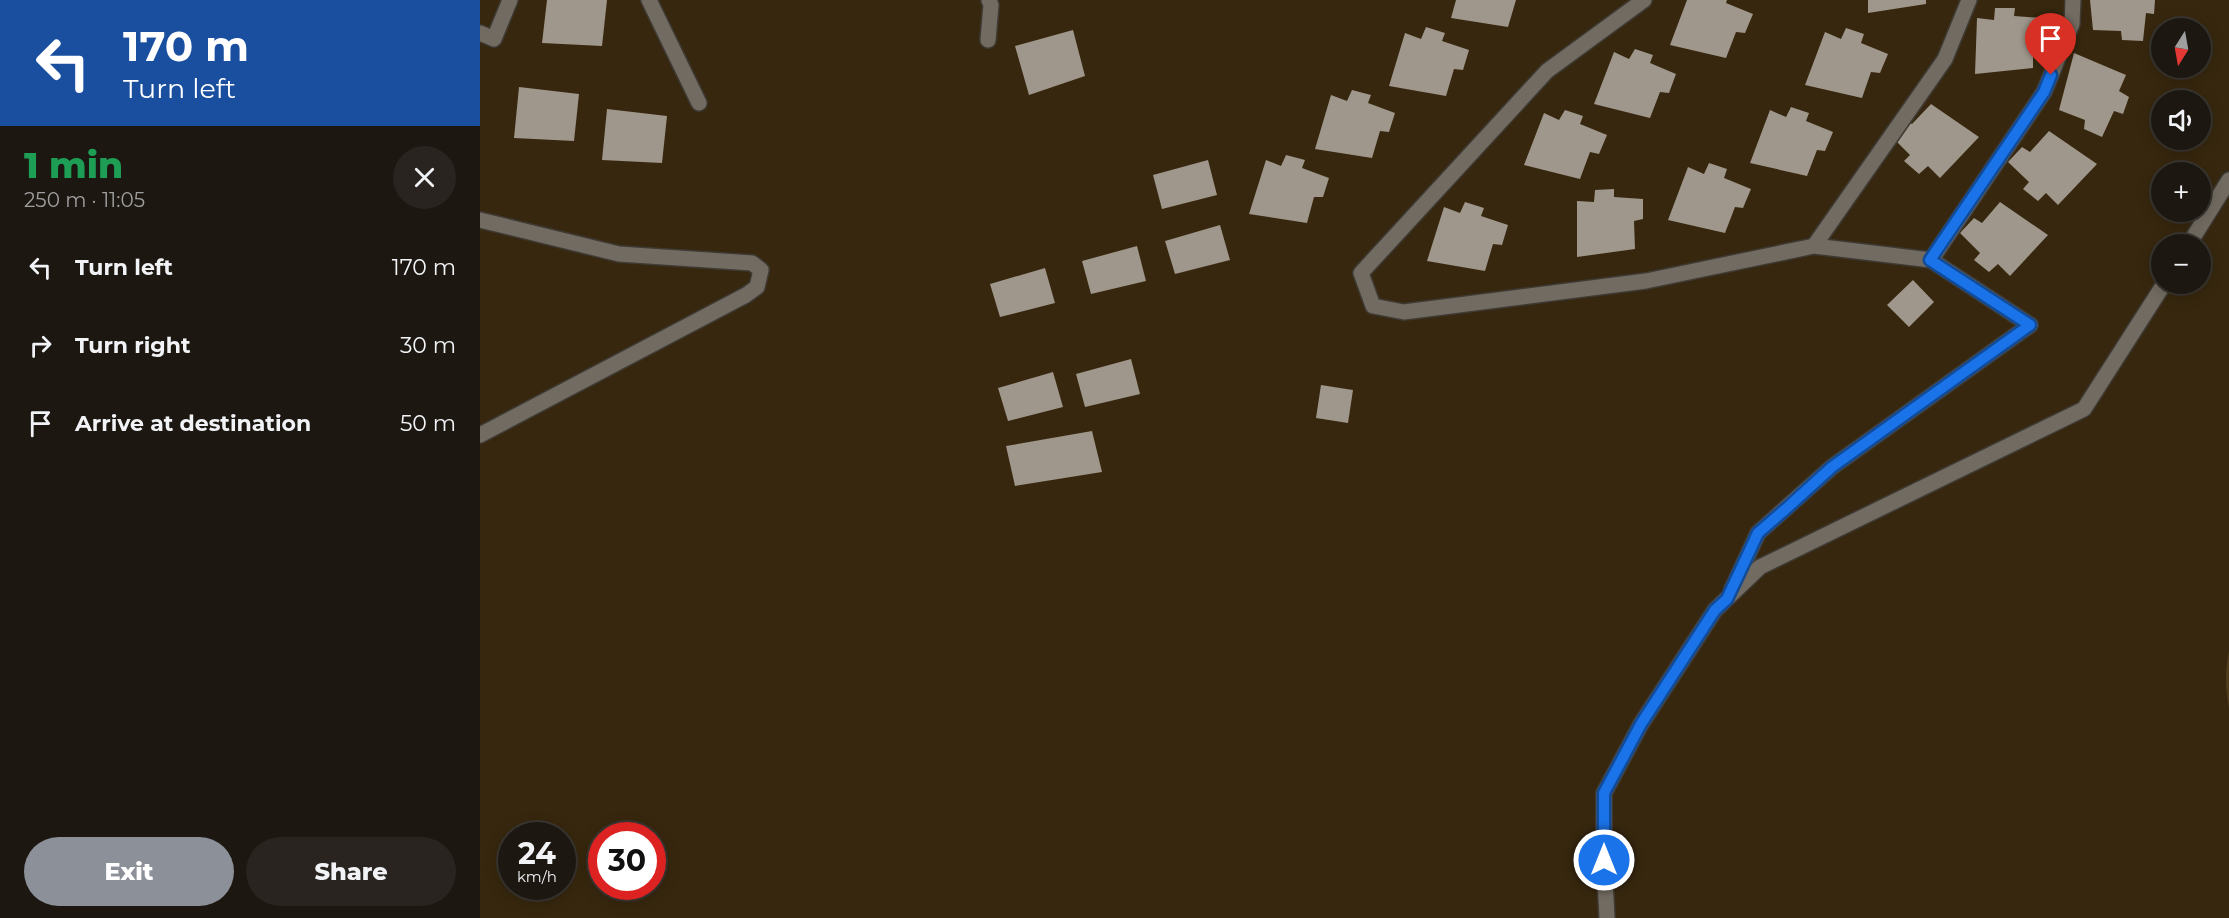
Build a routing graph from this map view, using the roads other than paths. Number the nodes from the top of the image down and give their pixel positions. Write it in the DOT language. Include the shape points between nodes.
graph roads {
  1 [pos="510,0"];
  2 [pos="649,0"];
  3 [pos="989,0"];
  4 [pos="1644,0"];
  5 [pos="1969,0"];
  6 [pos="2073,0"];
  7 [pos="480,33"];
  8 [pos="988,40"];
  9 [pos="699,103"];
  10 [pos="2229,180"];
  11 [pos="480,220"];
  12 [pos="2195,234"];
  13 [pos="1814,246"];
  14 [pos="1930,260"];
  15 [pos="2158,294"];
  16 [pos="480,435"];
  17 [pos="1727,599"];
  18 [pos="1607,918"];
  1 -- 7 [label="street" via="494,39"];
  2 -- 9 [label="street"];
  3 -- 8 [label="street"];
  4 -- 13 [label="street" via="1547,71 1361,273 1373,306 1404,312 1646,281"];
  5 -- 13 [label="street" via="1945,59"];
  6 -- 14 [label="street" via="2072,24 2044,92"];
  10 -- 12 [label="street"];
  11 -- 16 [label="street" via="620,254 752,263 761,270 757,287 746,295"];
  13 -- 14 [label="street"];
  14 -- 17 [label="street" via="2030,325 1824,474 1758,533"];
  15 -- 17 [label="street" via="2084,410 1760,567"];
  17 -- 18 [label="street" via="1715,610 1641,724 1604,793"];
}
